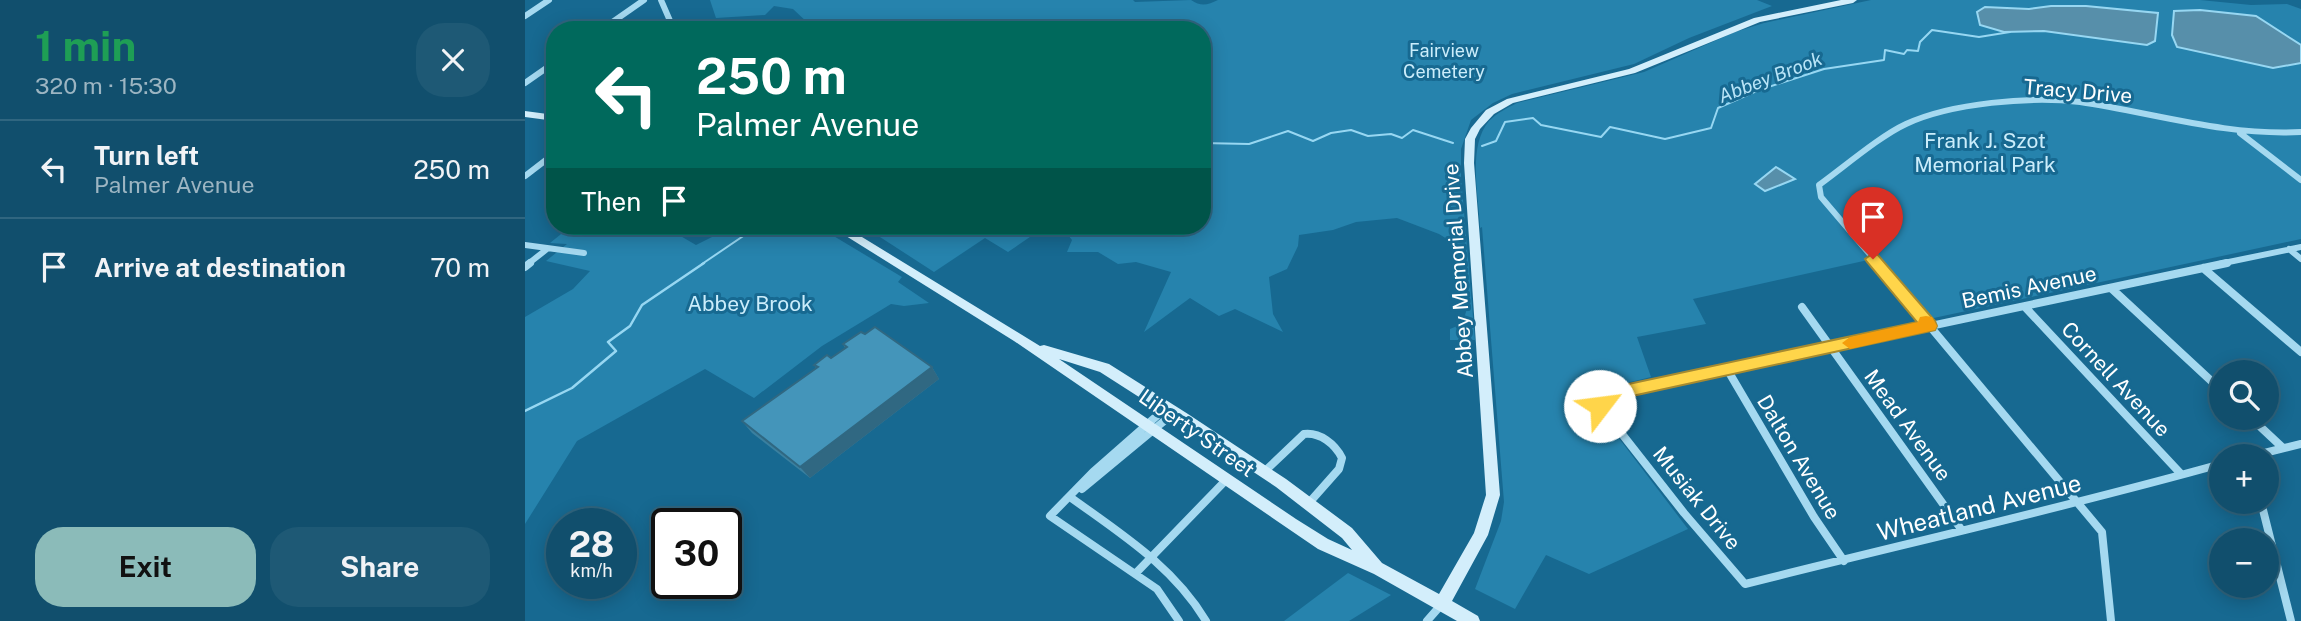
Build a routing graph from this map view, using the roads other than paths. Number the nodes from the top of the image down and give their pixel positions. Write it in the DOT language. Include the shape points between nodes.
graph roads {
  1 [pos="549,0"];
  2 [pos="644,0"];
  3 [pos="661,0"];
  4 [pos="1853,0"];
  5 [pos="1821,3"];
  6 [pos="525,16"];
  7 [pos="614,21"];
  8 [pos="670,21"];
  9 [pos="546,68"];
  10 [pos="525,83"];
  11 [pos="525,114"];
  12 [pos="546,117"];
  13 [pos="2239,132"];
  14 [pos="2301,132"];
  15 [pos="546,160"];
  16 [pos="525,176"];
  17 [pos="2301,180"];
  18 [pos="850,235"];
  19 [pos="525,245"];
  20 [pos="2301,247"];
  21 [pos="547,249"];
  22 [pos="2289,249"];
  23 [pos="584,254"];
  24 [pos="2301,258"];
  25 [pos="525,267"];
  26 [pos="2203,268"];
  27 [pos="2111,288"];
  28 [pos="1802,307"];
  29 [pos="2025,307"];
  30 [pos="1929,326"];
  31 [pos="1032,347"];
  32 [pos="1830,347"];
  33 [pos="2301,352"];
  34 [pos="1727,369"];
  35 [pos="2209,379"];
  36 [pos="1601,400"];
  37 [pos="1171,410"];
  38 [pos="1151,427"];
  39 [pos="2264,430"];
  40 [pos="2301,444"];
  41 [pos="2283,448"];
  42 [pos="2279,449"];
  43 [pos="2209,467"];
  44 [pos="1264,472"];
  45 [pos="2181,474"];
  46 [pos="1227,479"];
  47 [pos="1070,498"];
  48 [pos="1308,503"];
  49 [pos="2080,503"];
  50 [pos="2264,514"];
  51 [pos="1331,521"];
  52 [pos="1961,529"];
  53 [pos="1150,558"];
  54 [pos="1844,561"];
  55 [pos="1379,569"];
  56 [pos="1136,573"];
  57 [pos="1745,584"];
  58 [pos="1441,605"];
  59 [pos="1179,621"];
  60 [pos="1206,621"];
  61 [pos="1427,621"];
  62 [pos="1472,621"];
  63 [pos="2111,621"];
  64 [pos="2291,621"];
  1 -- 6 [label="street"];
  2 -- 7 [label="street"];
  3 -- 8 [label="street"];
  4 -- 5 [label="main road, Abbey Memorial Drive"];
  5 -- 58 [label="main road, Abbey Memorial Drive" via="1741,26 1632,71 1516,99 1490,112 1474,130 1469,163 1493,495 1481,535"];
  9 -- 10 [label="street"];
  11 -- 12 [label="main road"];
  13 -- 14 [label="street"];
  13 -- 17 [label="street"];
  13 -- 30 [label="street, Tracy Drive" via="2060,100 1990,102 1932,113 1892,132 1819,185 1821,197"];
  15 -- 16 [label="street"];
  18 -- 31 [label="main road, Liberty Street"];
  19 -- 21 [label="street"];
  20 -- 22 [label="street, Bemis Avenue"];
  21 -- 23 [label="street"];
  21 -- 25 [label="street"];
  22 -- 24 [label="street"];
  22 -- 26 [label="street, Bemis Avenue"];
  26 -- 27 [label="street, Bemis Avenue"];
  26 -- 33 [label="street"];
  27 -- 29 [label="street, Bemis Avenue"];
  27 -- 35 [label="street"];
  28 -- 32 [label="street, Mead Avenue"];
  29 -- 30 [label="street, Bemis Avenue"];
  29 -- 45 [label="street, Cornell Avenue"];
  30 -- 32 [label="street, Bemis Avenue"];
  30 -- 49 [label="street"];
  31 -- 37 [label="main road, Liberty Street" via="1104,368"];
  31 -- 38 [label="main road, Liberty Street"];
  32 -- 34 [label="street, Bemis Avenue"];
  32 -- 52 [label="street, Mead Avenue"];
  34 -- 36 [label="street, Bemis Avenue" via="1610,394"];
  34 -- 54 [label="street, Dalton Avenue"];
  36 -- 57 [label="street, Musiak Drive" via="1605,413 1683,513"];
  37 -- 38 [label="street"];
  37 -- 44 [label="main road, Liberty Street"];
  38 -- 46 [label="main road, Liberty Street"];
  38 -- 47 [label="street"];
  39 -- 41 [label="street"];
  40 -- 41 [label="street"];
  41 -- 42 [label="street"];
  43 -- 45 [label="street, Wheatland Avenue"];
  44 -- 48 [label="main road, Liberty Street"];
  44 -- 48 [label="street" via="1307,434 1336,446 1342,458 1339,469"];
  45 -- 49 [label="street, Wheatland Avenue"];
  46 -- 53 [label="street"];
  46 -- 55 [label="main road, Liberty Street" via="1291,524"];
  47 -- 53 [label="street"];
  47 -- 56 [label="street" via="1050,516"];
  48 -- 51 [label="main road, Liberty Street"];
  49 -- 52 [label="street, Wheatland Avenue"];
  49 -- 63 [label="street" via="2102,532"];
  50 -- 64 [label="street"];
  51 -- 55 [label="main road"];
  52 -- 54 [label="street, Wheatland Avenue"];
  53 -- 56 [label="street"];
  53 -- 60 [label="street" via="1195,599"];
  54 -- 57 [label="street, Wheatland Avenue"];
  55 -- 58 [label="main road, Liberty Street"];
  56 -- 59 [label="street" via="1157,589"];
  58 -- 61 [label="street"];
  58 -- 62 [label="main road, Liberty Street"];
}
